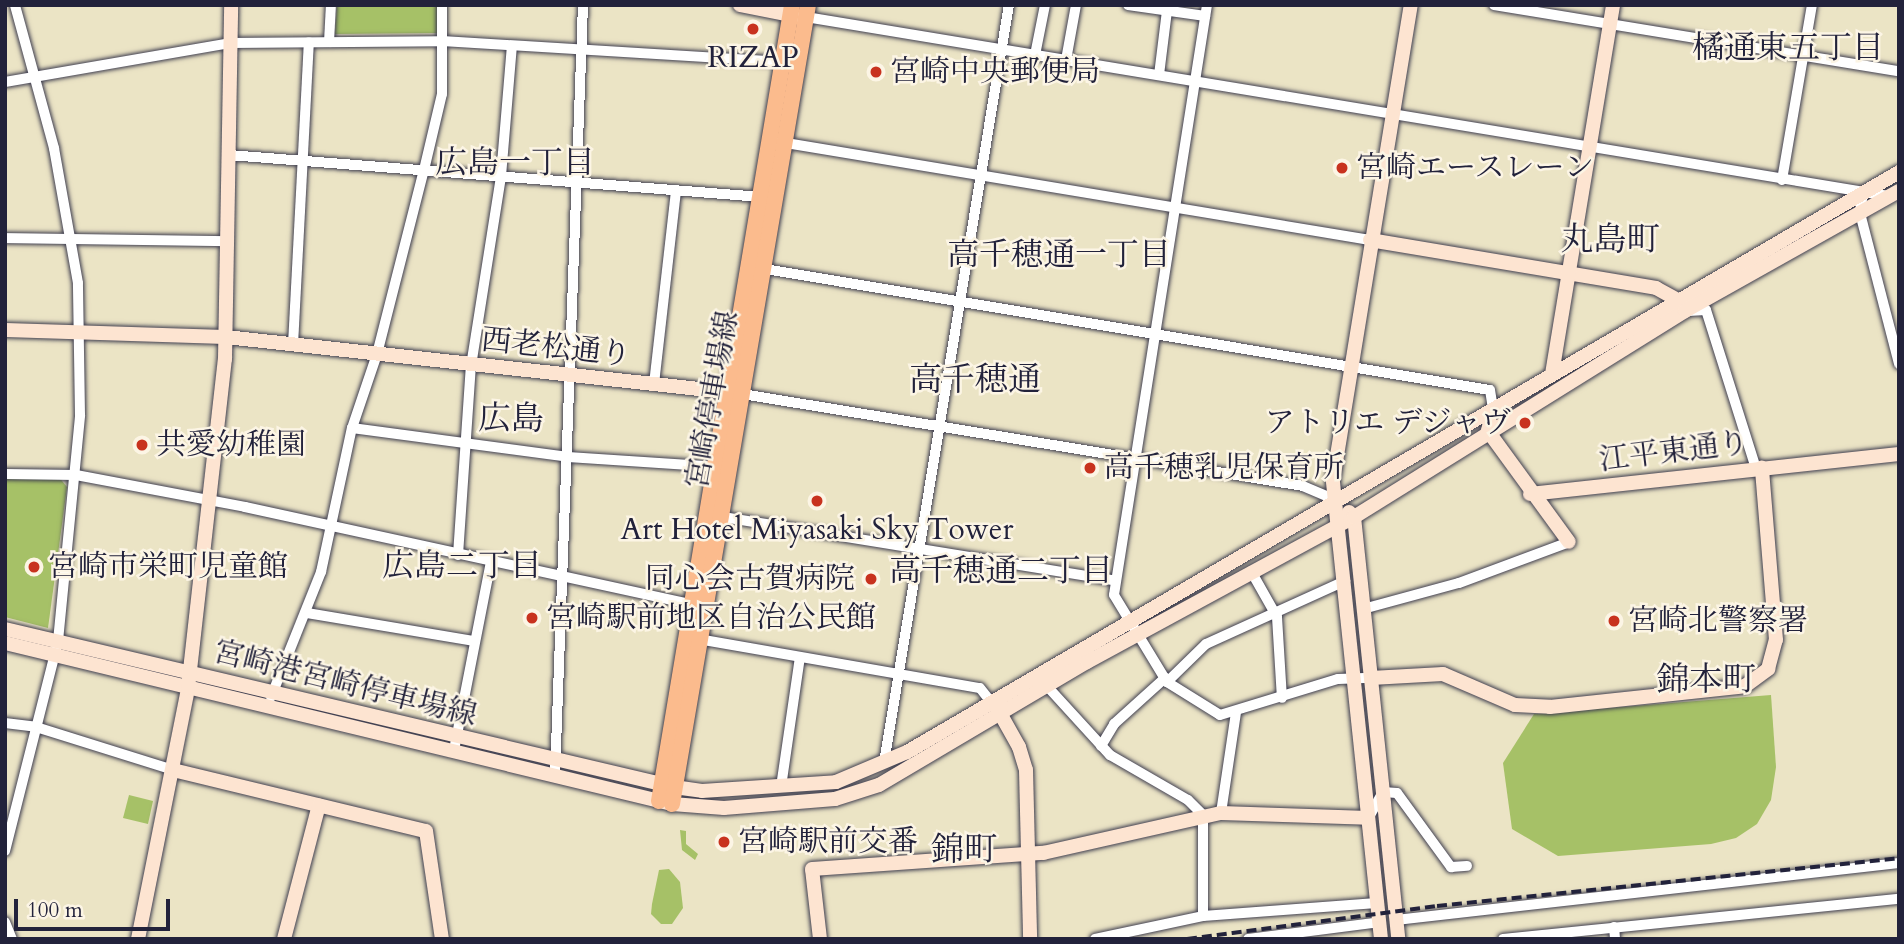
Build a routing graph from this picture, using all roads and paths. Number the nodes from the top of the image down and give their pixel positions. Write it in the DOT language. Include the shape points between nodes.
graph roads {
  1 [pos="15,5"];
  2 [pos="231,5"];
  3 [pos="331,5"];
  4 [pos="442,5"];
  5 [pos="583,5"];
  6 [pos="740,5"];
  7 [pos="1009,5"];
  8 [pos="1045,5"];
  9 [pos="1076,5"];
  10 [pos="1128,5"];
  11 [pos="1411,5"];
  12 [pos="1494,5"];
  13 [pos="1613,5"];
  14 [pos="1812,5"];
  15 [pos="799,11"];
  16 [pos="1167,11"];
  17 [pos="1206,11"];
  18 [pos="1609,24"];
  19 [pos="442,41"];
  20 [pos="309,42"];
  21 [pos="329,42"];
  22 [pos="230,43"];
  23 [pos="512,46"];
  24 [pos="1002,50"];
  25 [pos="582,51"];
  26 [pos="1804,54"];
  27 [pos="1035,55"];
  28 [pos="1066,60"];
  29 [pos="783,62"];
  30 [pos="1899,71"];
  31 [pos="1160,75"];
  32 [pos="33,77"];
  33 [pos="1194,80"];
  34 [pos="5,82"];
  35 [pos="1392,114"];
  36 [pos="777,142"];
  37 [pos="1588,148"];
  38 [pos="229,155"];
  39 [pos="303,161"];
  40 [pos="424,170"];
  41 [pos="1899,172"];
  42 [pos="980,174"];
  43 [pos="501,176"];
  44 [pos="1782,180"];
  45 [pos="578,182"];
  46 [pos="676,190"];
  47 [pos="1863,193"];
  48 [pos="1896,195"];
  49 [pos="761,197"];
  50 [pos="1174,207"];
  51 [pos="1860,213"];
  52 [pos="70,237"];
  53 [pos="5,238"];
  54 [pos="1370,240"];
  55 [pos="227,241"];
  56 [pos="757,268"];
  57 [pos="1567,273"];
  58 [pos="1676,299"];
  59 [pos="957,302"];
  60 [pos="1685,312"];
  61 [pos="5,330"];
  62 [pos="80,330"];
  63 [pos="1153,332"];
  64 [pos="226,337"];
  65 [pos="293,345"];
  66 [pos="377,354"];
  67 [pos="1899,364"];
  68 [pos="471,366"];
  69 [pos="1349,369"];
  70 [pos="1552,374"];
  71 [pos="571,376"];
  72 [pos="654,384"];
  73 [pos="736,393"];
  74 [pos="1493,410"];
  75 [pos="939,427"];
  76 [pos="352,428"];
  77 [pos="1488,431"];
  78 [pos="466,444"];
  79 [pos="1899,454"];
  80 [pos="568,457"];
  81 [pos="1133,459"];
  82 [pos="1759,468"];
  83 [pos="723,469"];
  84 [pos="5,474"];
  85 [pos="76,475"];
  86 [pos="1530,494"];
  87 [pos="209,500"];
  88 [pos="1338,501"];
  89 [pos="715,515"];
  90 [pos="1354,517"];
  91 [pos="1338,525"];
  92 [pos="332,526"];
  93 [pos="1569,542"];
  94 [pos="918,549"];
  95 [pos="458,555"];
  96 [pos="491,562"];
  97 [pos="1251,571"];
  98 [pos="564,577"];
  99 [pos="1114,580"];
  100 [pos="1345,581"];
  101 [pos="700,606"];
  102 [pos="1363,609"];
  103 [pos="1274,612"];
  104 [pos="307,613"];
  105 [pos="5,629"];
  106 [pos="1133,629"];
  107 [pos="694,639"];
  108 [pos="475,641"];
  109 [pos="5,643"];
  110 [pos="57,647"];
  111 [pos="800,657"];
  112 [pos="897,674"];
  113 [pos="1371,678"];
  114 [pos="1355,679"];
  115 [pos="1166,680"];
  116 [pos="189,681"];
  117 [pos="1046,685"];
  118 [pos="1282,698"];
  119 [pos="270,699"];
  120 [pos="991,702"];
  121 [pos="1002,713"];
  122 [pos="1236,713"];
  123 [pos="5,723"];
  124 [pos="36,727"];
  125 [pos="455,744"];
  126 [pos="1101,746"];
  127 [pos="884,763"];
  128 [pos="556,769"];
  129 [pos="173,770"];
  130 [pos="781,787"];
  131 [pos="1383,792"];
  132 [pos="666,794"];
  133 [pos="319,805"];
  134 [pos="1221,813"];
  135 [pos="1203,815"];
  136 [pos="1368,818"];
  137 [pos="5,851"];
  138 [pos="1029,854"];
  139 [pos="1899,863"];
  140 [pos="1467,866"];
  141 [pos="1899,899"];
  142 [pos="1377,903"];
  143 [pos="1203,916"];
  144 [pos="1396,920"];
  145 [pos="5,922"];
  146 [pos="1380,922"];
  147 [pos="1614,927"];
  148 [pos="12,939"];
  149 [pos="138,939"];
  150 [pos="284,939"];
  151 [pos="442,939"];
  152 [pos="820,939"];
  153 [pos="1030,939"];
  154 [pos="1095,939"];
  155 [pos="1248,939"];
  156 [pos="1381,939"];
  157 [pos="1398,939"];
  158 [pos="1503,939"];
  159 [pos="1615,939"];
  1 -- 32 [label="street"];
  2 -- 22 [label="street"];
  3 -- 21 [label="street"];
  4 -- 19 [label="street"];
  5 -- 25 [label="street"];
  6 -- 15 [label="street"];
  7 -- 24 [label="street"];
  8 -- 27 [label="street"];
  9 -- 28 [label="street"];
  10 -- 16 [label="street"];
  11 -- 35 [label="street"];
  12 -- 18 [label="street"];
  13 -- 18 [label="street"];
  14 -- 26 [label="street"];
  15 -- 24 [label="street"];
  15 -- 29 [label="main road, 宮崎停車場線"];
  15 -- 36 [label="main road, 宮崎停車場線"];
  16 -- 17 [label="street"];
  16 -- 31 [label="street"];
  17 -- 33 [label="street"];
  18 -- 26 [label="street"];
  18 -- 37 [label="street"];
  19 -- 21 [label="street"];
  19 -- 23 [label="street"];
  19 -- 40 [label="street" via="442,93"];
  20 -- 21 [label="street"];
  20 -- 22 [label="street"];
  20 -- 39 [label="street"];
  22 -- 32 [label="street"];
  22 -- 38 [label="street"];
  23 -- 25 [label="street"];
  23 -- 43 [label="street"];
  24 -- 27 [label="street"];
  24 -- 42 [label="street"];
  25 -- 29 [label="street"];
  25 -- 45 [label="street"];
  26 -- 30 [label="street"];
  26 -- 44 [label="street"];
  27 -- 28 [label="street"];
  28 -- 31 [label="street"];
  29 -- 36 [label="main road, 宮崎停車場線"];
  31 -- 33 [label="street"];
  32 -- 34 [label="street"];
  32 -- 52 [label="street" via="54,148"];
  33 -- 35 [label="street"];
  33 -- 50 [label="street"];
  35 -- 37 [label="street"];
  35 -- 54 [label="street"];
  36 -- 42 [label="street"];
  36 -- 49 [label="main road, 宮崎停車場線"];
  36 -- 56 [label="main road, 宮崎停車場線"];
  37 -- 44 [label="street"];
  37 -- 57 [label="street"];
  38 -- 39 [label="street"];
  38 -- 55 [label="street"];
  39 -- 40 [label="street"];
  39 -- 65 [label="street"];
  40 -- 43 [label="street"];
  40 -- 66 [label="street"];
  41 -- 47 [label="street"];
  42 -- 50 [label="street"];
  42 -- 59 [label="street"];
  43 -- 45 [label="street"];
  43 -- 68 [label="street"];
  44 -- 47 [label="street"];
  45 -- 46 [label="street"];
  45 -- 71 [label="street"];
  46 -- 49 [label="street"];
  46 -- 72 [label="street"];
  47 -- 48 [label="street"];
  47 -- 51 [label="street"];
  47 -- 58 [label="street"];
  48 -- 51 [label="street"];
  49 -- 56 [label="main road, 宮崎停車場線"];
  50 -- 54 [label="street"];
  50 -- 63 [label="street"];
  51 -- 60 [label="street"];
  51 -- 67 [label="street"];
  52 -- 53 [label="street"];
  52 -- 55 [label="street"];
  52 -- 62 [label="street"];
  54 -- 57 [label="street"];
  54 -- 69 [label="street"];
  55 -- 64 [label="street"];
  56 -- 59 [label="street"];
  56 -- 73 [label="main road, 宮崎停車場線"];
  57 -- 58 [label="street" via="1656,288"];
  57 -- 70 [label="street"];
  58 -- 60 [label="street"];
  58 -- 70 [label="street"];
  59 -- 63 [label="street"];
  59 -- 75 [label="street"];
  60 -- 77 [label="street"];
  60 -- 82 [label="street" via="1706,310"];
  61 -- 62 [label="street, 西老松通り"];
  62 -- 64 [label="street, 西老松通り"];
  62 -- 85 [label="street"];
  63 -- 69 [label="street"];
  63 -- 81 [label="street"];
  64 -- 65 [label="street, 西老松通り"];
  64 -- 87 [label="street"];
  65 -- 66 [label="street, 西老松通り"];
  66 -- 68 [label="street, 西老松通り"];
  66 -- 76 [label="street"];
  68 -- 71 [label="street, 西老松通り"];
  68 -- 78 [label="street"];
  69 -- 74 [label="street" via="1490,390"];
  69 -- 88 [label="street" via="1332,480"];
  70 -- 74 [label="street"];
  71 -- 72 [label="street, 西老松通り"];
  71 -- 80 [label="street"];
  72 -- 73 [label="street, 西老松通り"];
  73 -- 75 [label="street"];
  73 -- 83 [label="main road, 宮崎停車場線"];
  74 -- 77 [label="street"];
  74 -- 88 [label="street"];
  75 -- 81 [label="street"];
  75 -- 94 [label="street"];
  76 -- 78 [label="street"];
  76 -- 92 [label="street"];
  77 -- 86 [label="street"];
  77 -- 90 [label="street"];
  78 -- 80 [label="street"];
  78 -- 95 [label="street"];
  79 -- 82 [label="street, 江平東通り"];
  80 -- 83 [label="street"];
  80 -- 98 [label="street"];
  81 -- 88 [label="street" via="1303,486"];
  81 -- 99 [label="street"];
  82 -- 86 [label="street, 江平東通り"];
  82 -- 113 [label="street" via="1776,640 1768,669 1745,686 1550,707 1515,705 1443,674"];
  83 -- 89 [label="main road, 宮崎停車場線"];
  84 -- 85 [label="street"];
  85 -- 87 [label="street"];
  85 -- 110 [label="street"];
  86 -- 93 [label="street"];
  87 -- 92 [label="street"];
  87 -- 116 [label="street"];
  88 -- 90 [label="street"];
  88 -- 91 [label="street"];
  88 -- 106 [label="street"];
  89 -- 94 [label="street"];
  89 -- 101 [label="main road, 宮崎停車場線"];
  90 -- 91 [label="street"];
  90 -- 102 [label="street"];
  91 -- 97 [label="street"];
  91 -- 100 [label="street"];
  92 -- 95 [label="street"];
  92 -- 104 [label="street"];
  93 -- 102 [label="street" via="1459,583"];
  94 -- 99 [label="street"];
  94 -- 112 [label="street"];
  95 -- 96 [label="street"];
  96 -- 98 [label="street"];
  96 -- 108 [label="street"];
  97 -- 103 [label="street"];
  97 -- 106 [label="street"];
  98 -- 101 [label="street"];
  98 -- 128 [label="street"];
  99 -- 106 [label="street" via="1114,595"];
  100 -- 103 [label="street"];
  100 -- 114 [label="street"];
  101 -- 107 [label="main road, 宮崎停車場線"];
  102 -- 113 [label="street"];
  103 -- 115 [label="street" via="1206,644"];
  103 -- 118 [label="street" via="1283,662"];
  104 -- 108 [label="street"];
  104 -- 119 [label="street"];
  105 -- 110 [label="street, 宮崎港宮崎停車場線"];
  106 -- 115 [label="street"];
  106 -- 117 [label="street"];
  106 -- 120 [label="street"];
  107 -- 111 [label="street"];
  107 -- 132 [label="main road, 宮崎停車場線"];
  108 -- 125 [label="street"];
  109 -- 110 [label="street, 宮崎港宮崎停車場線"];
  110 -- 116 [label="street, 宮崎港宮崎停車場線"];
  110 -- 124 [label="street"];
  111 -- 112 [label="street"];
  111 -- 130 [label="street"];
  112 -- 120 [label="street" via="980,688"];
  112 -- 127 [label="street"];
  113 -- 114 [label="street"];
  113 -- 131 [label="street"];
  114 -- 118 [label="street" via="1338,679"];
  114 -- 136 [label="street"];
  115 -- 122 [label="street" via="1211,711"];
  115 -- 126 [label="street" via="1114,724"];
  116 -- 119 [label="street, 宮崎港宮崎停車場線"];
  116 -- 129 [label="street"];
  117 -- 121 [label="street"];
  117 -- 126 [label="street"];
  118 -- 122 [label="street"];
  119 -- 125 [label="street, 宮崎港宮崎停車場線"];
  120 -- 121 [label="street"];
  120 -- 127 [label="street"];
  121 -- 132 [label="street" via="879,785 835,799 724,808"];
  121 -- 138 [label="street" via="1026,771"];
  122 -- 134 [label="street"];
  123 -- 124 [label="street"];
  124 -- 129 [label="street"];
  124 -- 137 [label="street"];
  125 -- 128 [label="street, 宮崎港宮崎停車場線"];
  126 -- 135 [label="street" via="1116,760 1188,800"];
  127 -- 130 [label="street" via="835,782"];
  128 -- 132 [label="street, 宮崎港宮崎停車場線"];
  129 -- 133 [label="street"];
  129 -- 149 [label="street"];
  130 -- 132 [label="street"];
  131 -- 136 [label="street"];
  131 -- 140 [label="street" via="1397,793 1451,867"];
  131 -- 144 [label="street"];
  133 -- 150 [label="street"];
  133 -- 151 [label="street" via="426,831"];
  134 -- 135 [label="street"];
  134 -- 136 [label="street"];
  135 -- 138 [label="street"];
  135 -- 143 [label="street"];
  136 -- 142 [label="street"];
  138 -- 152 [label="street" via="812,869"];
  138 -- 153 [label="street"];
  139 -- 144 [label="street"];
  141 -- 147 [label="street"];
  142 -- 143 [label="street"];
  142 -- 146 [label="street"];
  143 -- 154 [label="street"];
  144 -- 157 [label="street"];
  145 -- 148 [label="street"];
  146 -- 155 [label="street"];
  146 -- 156 [label="street"];
  147 -- 158 [label="street"];
  147 -- 159 [label="street"];
}
